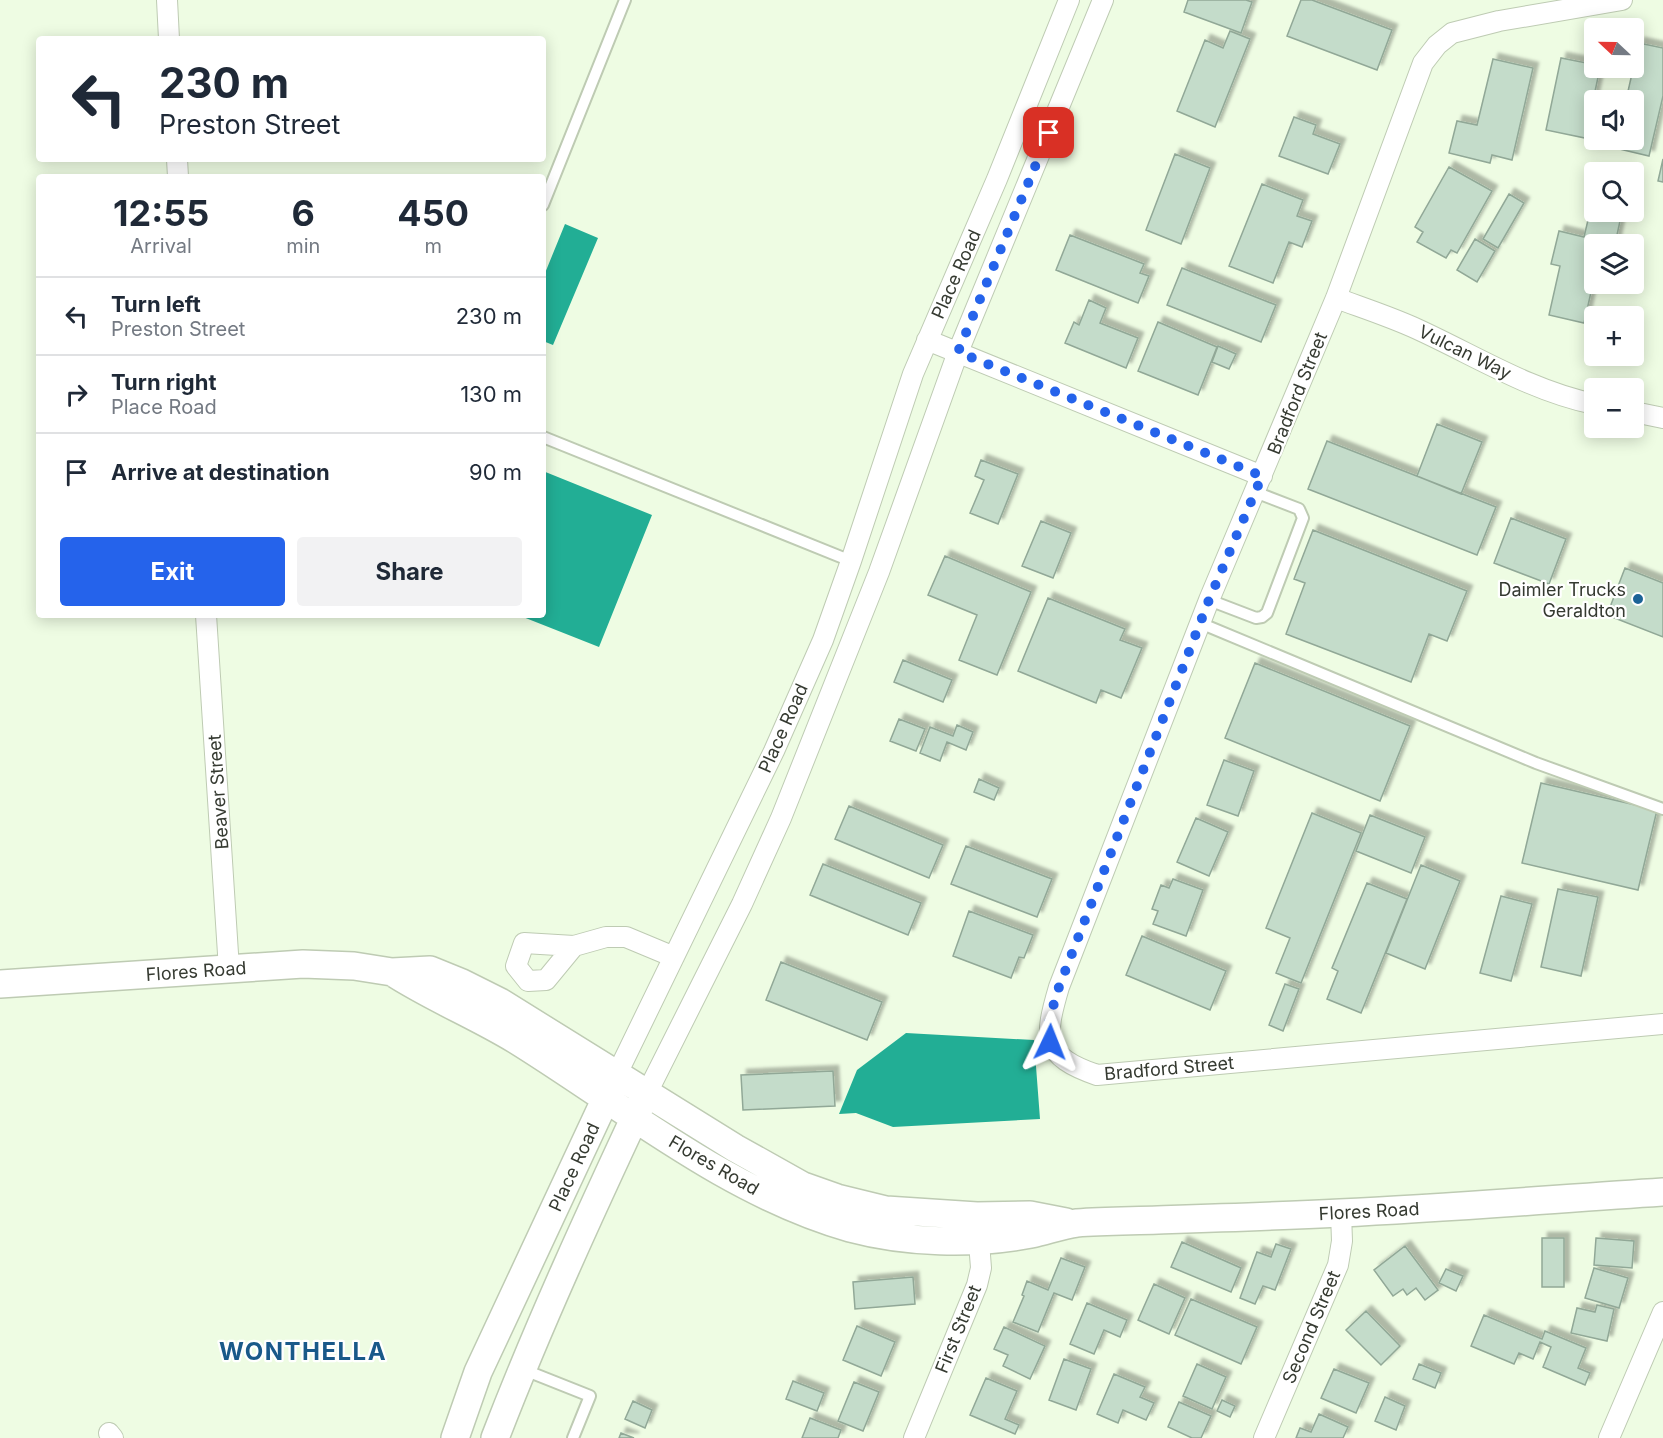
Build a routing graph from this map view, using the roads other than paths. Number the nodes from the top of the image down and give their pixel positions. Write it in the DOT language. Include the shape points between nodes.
graph roads {
  1 [pos="167,0"];
  2 [pos="625,0"];
  3 [pos="1069,0"];
  4 [pos="1103,0"];
  5 [pos="1622,0"];
  6 [pos="169,36"];
  7 [pos="546,198"];
  8 [pos="1336,298"];
  9 [pos="927,340"];
  10 [pos="958,352"];
  11 [pos="1584,402"];
  12 [pos="1644,413"];
  13 [pos="1663,417"];
  14 [pos="546,438"];
  15 [pos="1259,484"];
  16 [pos="851,561"];
  17 [pos="1209,600"];
  18 [pos="206,618"];
  19 [pos="1200,623"];
  20 [pos="1663,809"];
  21 [pos="574,946"];
  22 [pos="674,957"];
  23 [pos="229,969"];
  24 [pos="0,984"];
  25 [pos="1663,1024"];
  26 [pos="612,1086"];
  27 [pos="647,1093"];
  28 [pos="635,1117"];
  29 [pos="1663,1192"];
  30 [pos="1341,1213"];
  31 [pos="978,1228"];
  32 [pos="1663,1312"];
  33 [pos="521,1369"];
  34 [pos="454,1438"];
  35 [pos="495,1438"];
  36 [pos="573,1438"];
  37 [pos="914,1438"];
  38 [pos="1264,1438"];
  39 [pos="1609,1438"];
  1 -- 6 [label="street"];
  2 -- 7 [label="lane"];
  3 -- 9 [label="street, Place Road"];
  4 -- 10 [label="street, Place Road"];
  5 -- 8 [label="street, Bradford Street" via="1474,26 1452,33 1437,45 1423,63"];
  8 -- 11 [label="street, Vulcan Way" via="1415,328 1530,384"];
  8 -- 15 [label="street, Bradford Street"];
  9 -- 10 [label="street"];
  9 -- 16 [label="street, Place Road"];
  10 -- 15 [label="street"];
  10 -- 27 [label="street, Place Road" via="879,572 781,818"];
  12 -- 13 [label="street"];
  14 -- 16 [label="lane"];
  15 -- 17 [label="street, Bradford Street"];
  15 -- 17 [label="lane" via="1299,509 1303,518 1267,613 1256,618"];
  16 -- 22 [label="street, Place Road" via="823,640 774,751"];
  17 -- 19 [label="street, Bradford Street"];
  18 -- 23 [label="street, Beaver Street"];
  19 -- 20 [label="lane" via="1536,763"];
  19 -- 25 [label="street, Bradford Street" via="1059,987 1049,1020 1050,1042 1059,1055 1075,1067 1097,1074"];
  21 -- 22 [label="street" via="606,937 626,937"];
  22 -- 26 [label="street, Place Road"];
  23 -- 24 [label="main road, Flores Road"];
  23 -- 26 [label="main road, Flores Road" via="303,964 392,972 424,993"];
  26 -- 27 [label="main road, Flores Road"];
  26 -- 28 [label="main road, Flores Road"];
  26 -- 34 [label="main road, Place Road" via="478,1372"];
  27 -- 28 [label="main road, Place Road"];
  27 -- 31 [label="main road, Flores Road" via="803,1186 886,1210"];
  28 -- 31 [label="main road, Flores Road" via="736,1180 808,1215 887,1236 930,1241"];
  28 -- 33 [label="main road, Place Road"];
  29 -- 30 [label="main road, Flores Road"];
  30 -- 31 [label="main road, Flores Road" via="1074,1224 1029,1234"];
  30 -- 38 [label="street, Second Street" via="1338,1265"];
  31 -- 37 [label="street, First Street" via="981,1268 977,1285"];
  32 -- 39 [label="street"];
  33 -- 35 [label="main road, Place Road"];
  33 -- 36 [label="lane" via="590,1396"];
}
